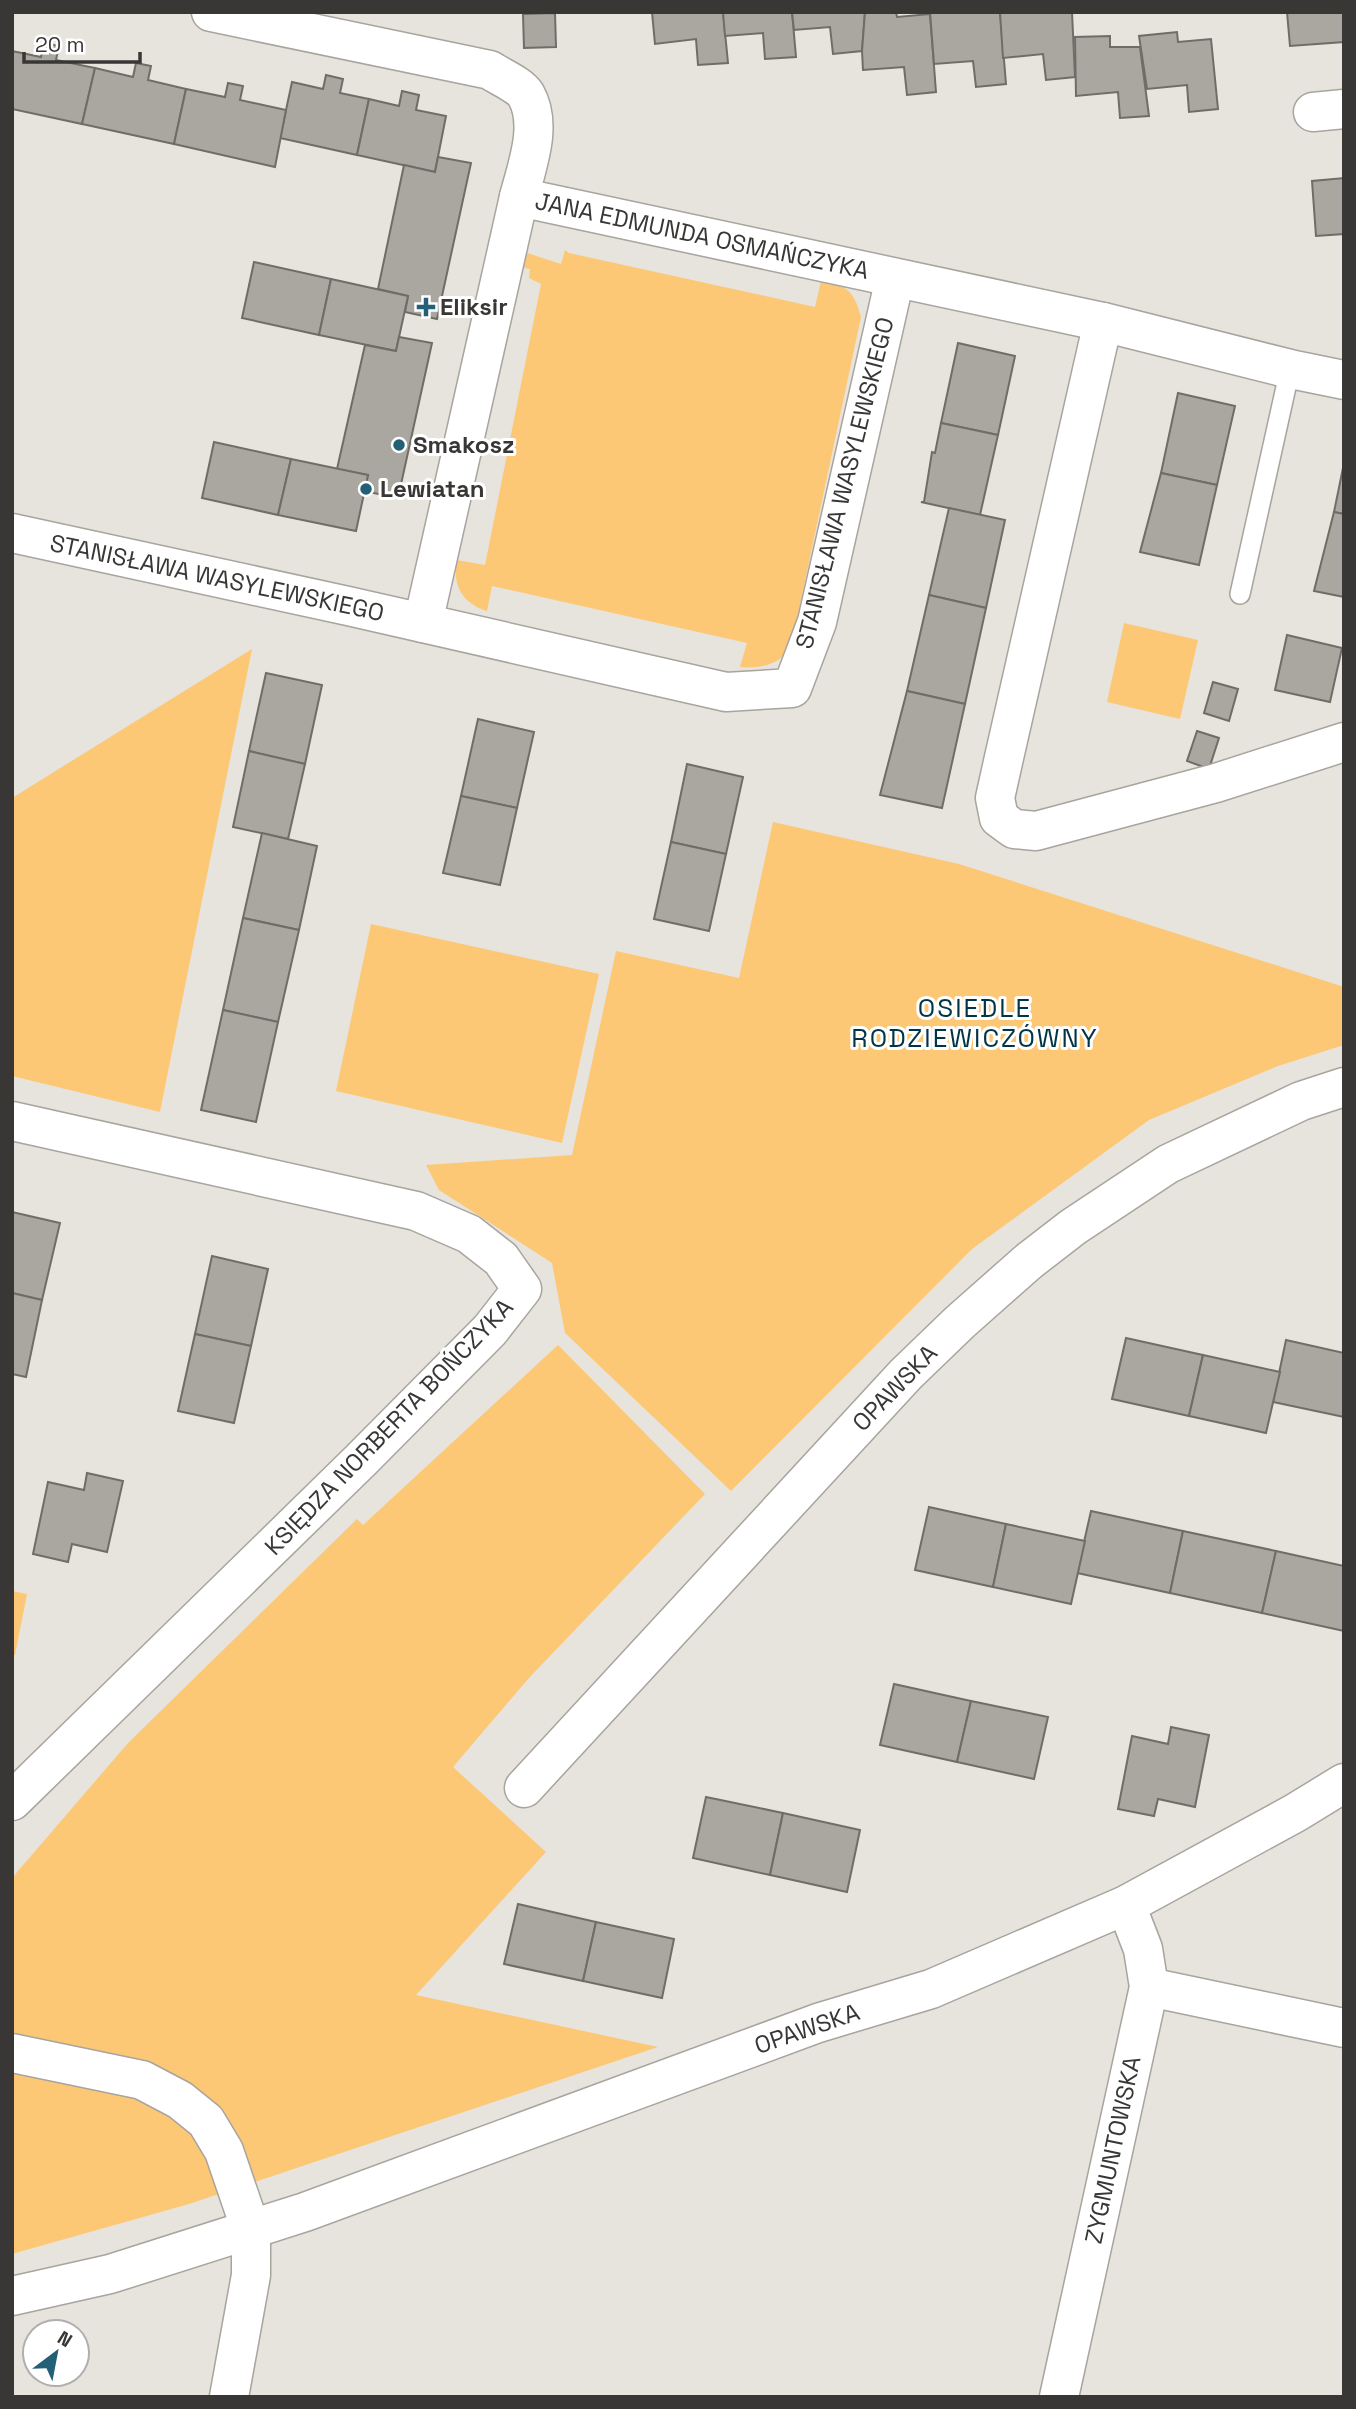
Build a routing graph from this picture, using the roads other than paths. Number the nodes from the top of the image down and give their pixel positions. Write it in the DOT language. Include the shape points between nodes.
graph roads {
  1 [pos="211,12"];
  2 [pos="519,197"];
  3 [pos="895,278"];
  4 [pos="1103,322"];
  5 [pos="1290,369"];
  6 [pos="1344,380"];
  7 [pos="12,533"];
  8 [pos="1240,594"];
  9 [pos="417,622"];
  10 [pos="1344,743"];
  11 [pos="1344,1087"];
  12 [pos="12,1121"];
  13 [pos="1344,1783"];
  14 [pos="524,1788"];
  15 [pos="12,1801"];
  16 [pos="1126,1905"];
  17 [pos="1149,1987"];
  18 [pos="1344,2028"];
  19 [pos="12,2053"];
  20 [pos="251,2230"];
  21 [pos="12,2296"];
  22 [pos="229,2397"];
  23 [pos="1059,2397"];
  1 -- 2 [label="street, JANA EDMUNDA OSMAŃCZYKA" via="490,70 525,93 533,114 532,142"];
  2 -- 3 [label="street, JANA EDMUNDA OSMAŃCZYKA"];
  2 -- 9 [label="street"];
  3 -- 4 [label="street, JANA EDMUNDA OSMAŃCZYKA"];
  3 -- 9 [label="street, STANISŁAWA WASYLEWSKIEGO" via="817,621 792,688 726,692"];
  4 -- 5 [label="street, JANA EDMUNDA OSMAŃCZYKA"];
  4 -- 10 [label="street" via="995,798 999,818 1014,829 1036,831"];
  5 -- 6 [label="street, JANA EDMUNDA OSMAŃCZYKA"];
  5 -- 8 [label="lane"];
  7 -- 9 [label="street, STANISŁAWA WASYLEWSKIEGO"];
  11 -- 14 [label="street, OPAWSKA" via="1301,1101 1168,1164 1029,1261 906,1374"];
  12 -- 15 [label="street, KSIĘDZA NORBERTA BOŃCZYKA" via="416,1211 469,1234 500,1259 522,1289 490,1330 361,1460"];
  13 -- 16 [label="street, OPAWSKA"];
  16 -- 17 [label="street, ZYGMUNTOWSKA" via="1143,1949"];
  16 -- 20 [label="street, OPAWSKA" via="931,1989 818,2023"];
  17 -- 18 [label="street"];
  17 -- 23 [label="street, ZYGMUNTOWSKA"];
  19 -- 20 [label="street" via="142,2080 180,2100 206,2121 224,2151"];
  20 -- 21 [label="street, OPAWSKA" via="110,2274"];
  20 -- 22 [label="street" via="251,2275"];
}
